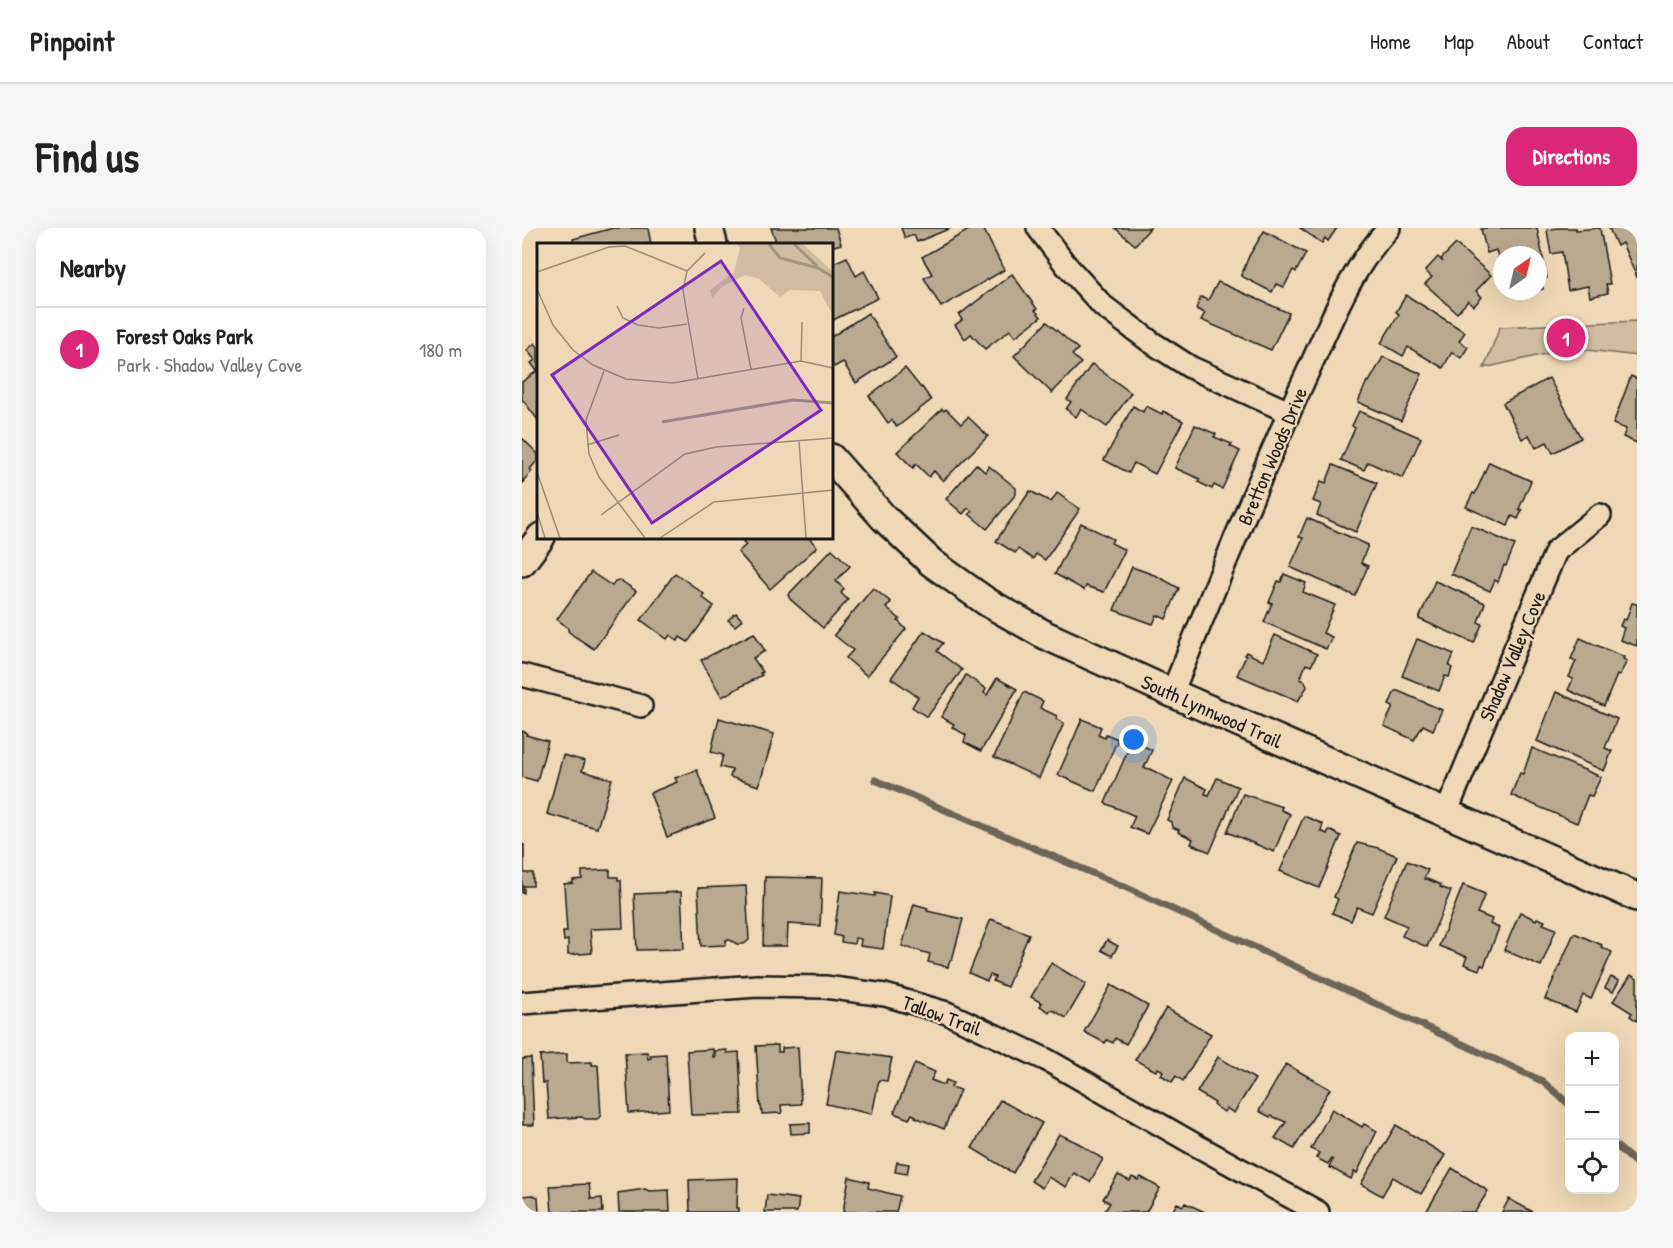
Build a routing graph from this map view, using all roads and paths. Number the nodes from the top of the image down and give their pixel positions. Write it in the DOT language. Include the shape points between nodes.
graph roads {
  1 [pos="709,228"];
  2 [pos="1038,228"];
  3 [pos="1389,228"];
  4 [pos="713,243"];
  5 [pos="1289,412"];
  6 [pos="832,459"];
  7 [pos="1600,515"];
  8 [pos="541,538"];
  9 [pos="522,562"];
  10 [pos="522,675"];
  11 [pos="1172,693"];
  12 [pos="641,706"];
  13 [pos="1446,813"];
  14 [pos="1637,897"];
  15 [pos="522,1003"];
  16 [pos="1318,1212"];
  1 -- 4 [label="street"];
  2 -- 5 [label="street" via="1103,306 1151,342 1190,367"];
  3 -- 5 [label="street, Bretton Woods Drive" via="1353,275"];
  5 -- 11 [label="street, Bretton Woods Drive"];
  6 -- 11 [label="street, South Lynnwood Trail" via="884,518 932,563 987,602 1045,635"];
  7 -- 13 [label="street, Shadow Valley Cove" via="1556,551"];
  8 -- 9 [label="street"];
  10 -- 12 [label="street"];
  11 -- 13 [label="street, South Lynnwood Trail"];
  13 -- 14 [label="street, South Lynnwood Trail"];
  15 -- 16 [label="street, Tallow Trail" via="757,986 825,987 885,995 947,1013 1047,1060"];
}
